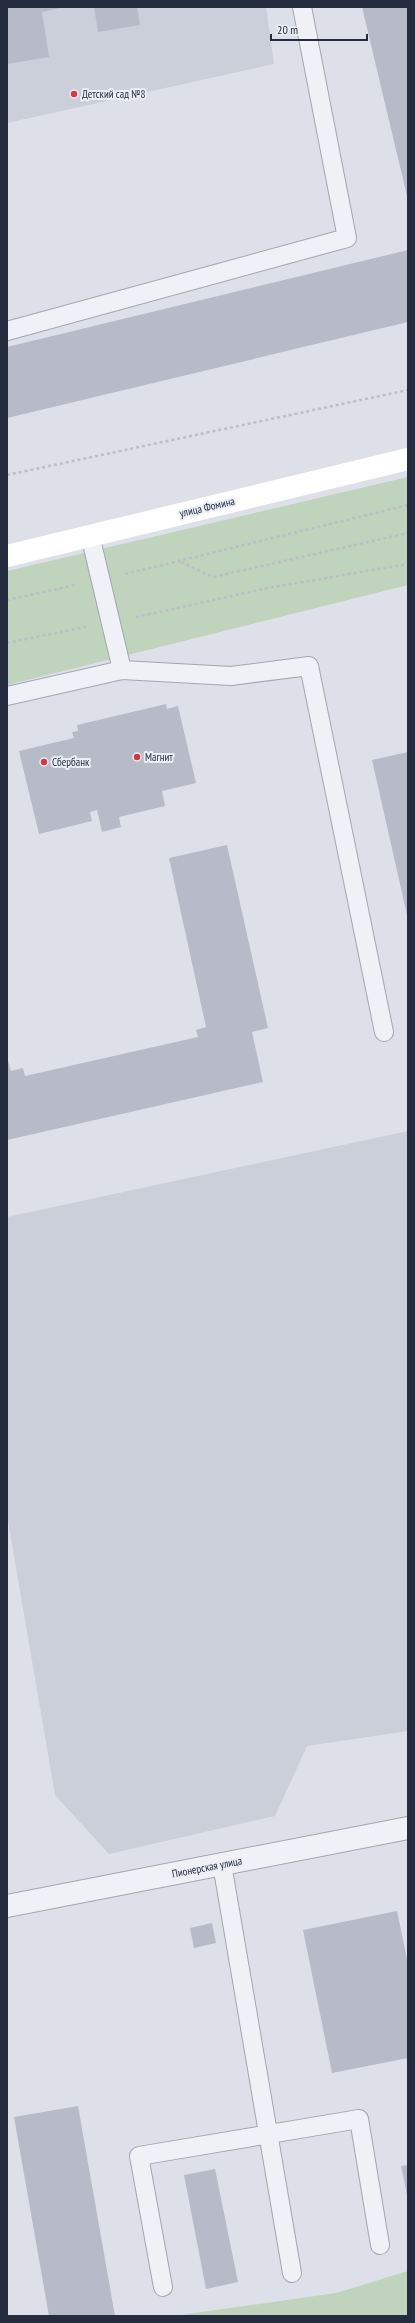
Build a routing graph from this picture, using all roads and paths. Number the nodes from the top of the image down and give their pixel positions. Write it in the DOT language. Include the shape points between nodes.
graph roads {
  1 [pos="302,7"];
  2 [pos="7,331"];
  3 [pos="408,390"];
  4 [pos="408,459"];
  5 [pos="7,475"];
  6 [pos="408,505"];
  7 [pos="408,532"];
  8 [pos="90,535"];
  9 [pos="7,556"];
  10 [pos="180,562"];
  11 [pos="408,564"];
  12 [pos="100,579"];
  13 [pos="268,588"];
  14 [pos="7,600"];
  15 [pos="122,670"];
  16 [pos="7,696"];
  17 [pos="384,1032"];
  18 [pos="408,1828"];
  19 [pos="222,1864"];
  20 [pos="7,1906"];
  21 [pos="269,2135"];
  22 [pos="380,2245"];
  23 [pos="292,2273"];
  24 [pos="163,2287"];
  1 -- 2 [label="lane" via="347,238"];
  3 -- 5 [label="path"];
  4 -- 8 [label="main road, улица Фомина"];
  6 -- 10 [label="path"];
  7 -- 10 [label="path" via="213,577"];
  8 -- 9 [label="main road, улица Фомина"];
  8 -- 12 [label="lane"];
  10 -- 12 [label="path"];
  11 -- 13 [label="path"];
  12 -- 14 [label="path"];
  12 -- 15 [label="lane"];
  15 -- 16 [label="lane"];
  15 -- 17 [label="lane" via="231,676 309,666"];
  18 -- 19 [label="street, Пионерская улица"];
  19 -- 20 [label="street, Пионерская улица"];
  19 -- 21 [label="lane"];
  21 -- 22 [label="lane" via="359,2119"];
  21 -- 23 [label="lane"];
  21 -- 24 [label="lane" via="139,2156"];
}
